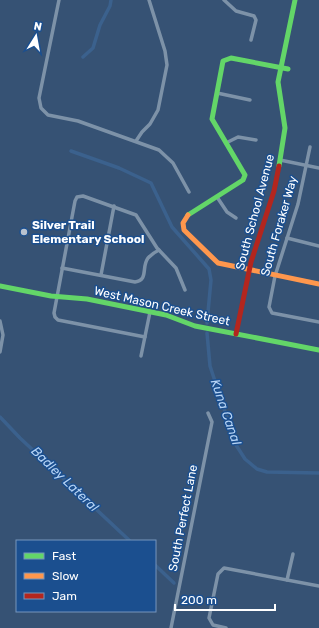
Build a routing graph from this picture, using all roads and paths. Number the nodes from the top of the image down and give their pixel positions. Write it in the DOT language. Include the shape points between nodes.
graph roads {
  1 [pos="59,0"];
  2 [pos="149,0"];
  3 [pos="224,0"];
  4 [pos="294,0"];
  5 [pos="251,40"];
  6 [pos="281,68"];
  7 [pos="288,69"];
  8 [pos="217,94"];
  9 [pos="250,100"];
  10 [pos="256,140"];
  11 [pos="136,142"];
  12 [pos="226,143"];
  13 [pos="310,147"];
  14 [pos="280,160"];
  15 [pos="306,166"];
  16 [pos="319,168"];
  17 [pos="189,192"];
  18 [pos="217,197"];
  19 [pos="114,206"];
  20 [pos="236,218"];
  21 [pos="287,238"];
  22 [pos="319,246"];
  23 [pos="159,250"];
  24 [pos="62,268"];
  25 [pos="249,270"];
  26 [pos="101,275"];
  27 [pos="275,276"];
  28 [pos="319,284"];
  29 [pos="0,286"];
  30 [pos="185,290"];
  31 [pos="57,296"];
  32 [pos="150,312"];
  33 [pos="0,321"];
  34 [pos="319,322"];
  35 [pos="236,334"];
  36 [pos="145,337"];
  37 [pos="319,350"];
  38 [pos="0,352"];
  39 [pos="141,356"];
  40 [pos="208,413"];
  41 [pos="293,554"];
  42 [pos="288,580"];
  43 [pos="319,586"];
  44 [pos="171,628"];
  45 [pos="226,628"];
  1 -- 11 [label="street" via="39,98 41,108 48,114 78,121"];
  2 -- 11 [label="street" via="165,50 167,65 158,110"];
  3 -- 5 [label="street" via="236,11 254,16 256,20"];
  4 -- 6 [label="street, South School Avenue"];
  6 -- 7 [label="street"];
  6 -- 8 [label="street" via="225,59"];
  6 -- 14 [label="street, South School Avenue" via="278,87 285,128"];
  8 -- 9 [label="street"];
  8 -- 12 [label="street" via="212,119"];
  10 -- 12 [label="street" via="238,137"];
  11 -- 17 [label="street" via="156,148 168,157"];
  12 -- 18 [label="street" via="245,175 243,180"];
  13 -- 15 [label="street, South Foraker Way"];
  14 -- 15 [label="street"];
  14 -- 25 [label="street, South School Avenue" via="274,191"];
  15 -- 16 [label="street"];
  15 -- 21 [label="street, South Foraker Way"];
  18 -- 20 [label="street" via="227,212"];
  18 -- 25 [label="street" via="186,217 183,223 184,230 213,260 225,266"];
  19 -- 23 [label="street" via="136,215"];
  19 -- 24 [label="street" via="78,196"];
  19 -- 26 [label="street"];
  21 -- 22 [label="street"];
  21 -- 27 [label="street, South Foraker Way"];
  23 -- 26 [label="street" via="148,259 140,281"];
  23 -- 30 [label="street" via="176,268"];
  24 -- 26 [label="street"];
  24 -- 31 [label="street"];
  25 -- 27 [label="street"];
  25 -- 35 [label="street, South School Avenue"];
  27 -- 28 [label="street"];
  27 -- 34 [label="street, South Foraker Way" via="270,311"];
  29 -- 31 [label="street, West Mason Creek Street"];
  31 -- 32 [label="street, West Mason Creek Street"];
  31 -- 36 [label="street" via="54,313 58,320"];
  32 -- 35 [label="street, West Mason Creek Street" via="195,326"];
  32 -- 36 [label="street"];
  33 -- 38 [label="street" via="3,335"];
  35 -- 37 [label="street, West Mason Creek Street"];
  36 -- 39 [label="street"];
  40 -- 44 [label="street, South Perfect Lane" via="212,422"];
  41 -- 42 [label="street"];
  42 -- 43 [label="street"];
  42 -- 45 [label="street" via="227,568 221,570 209,618 211,623"];
}
